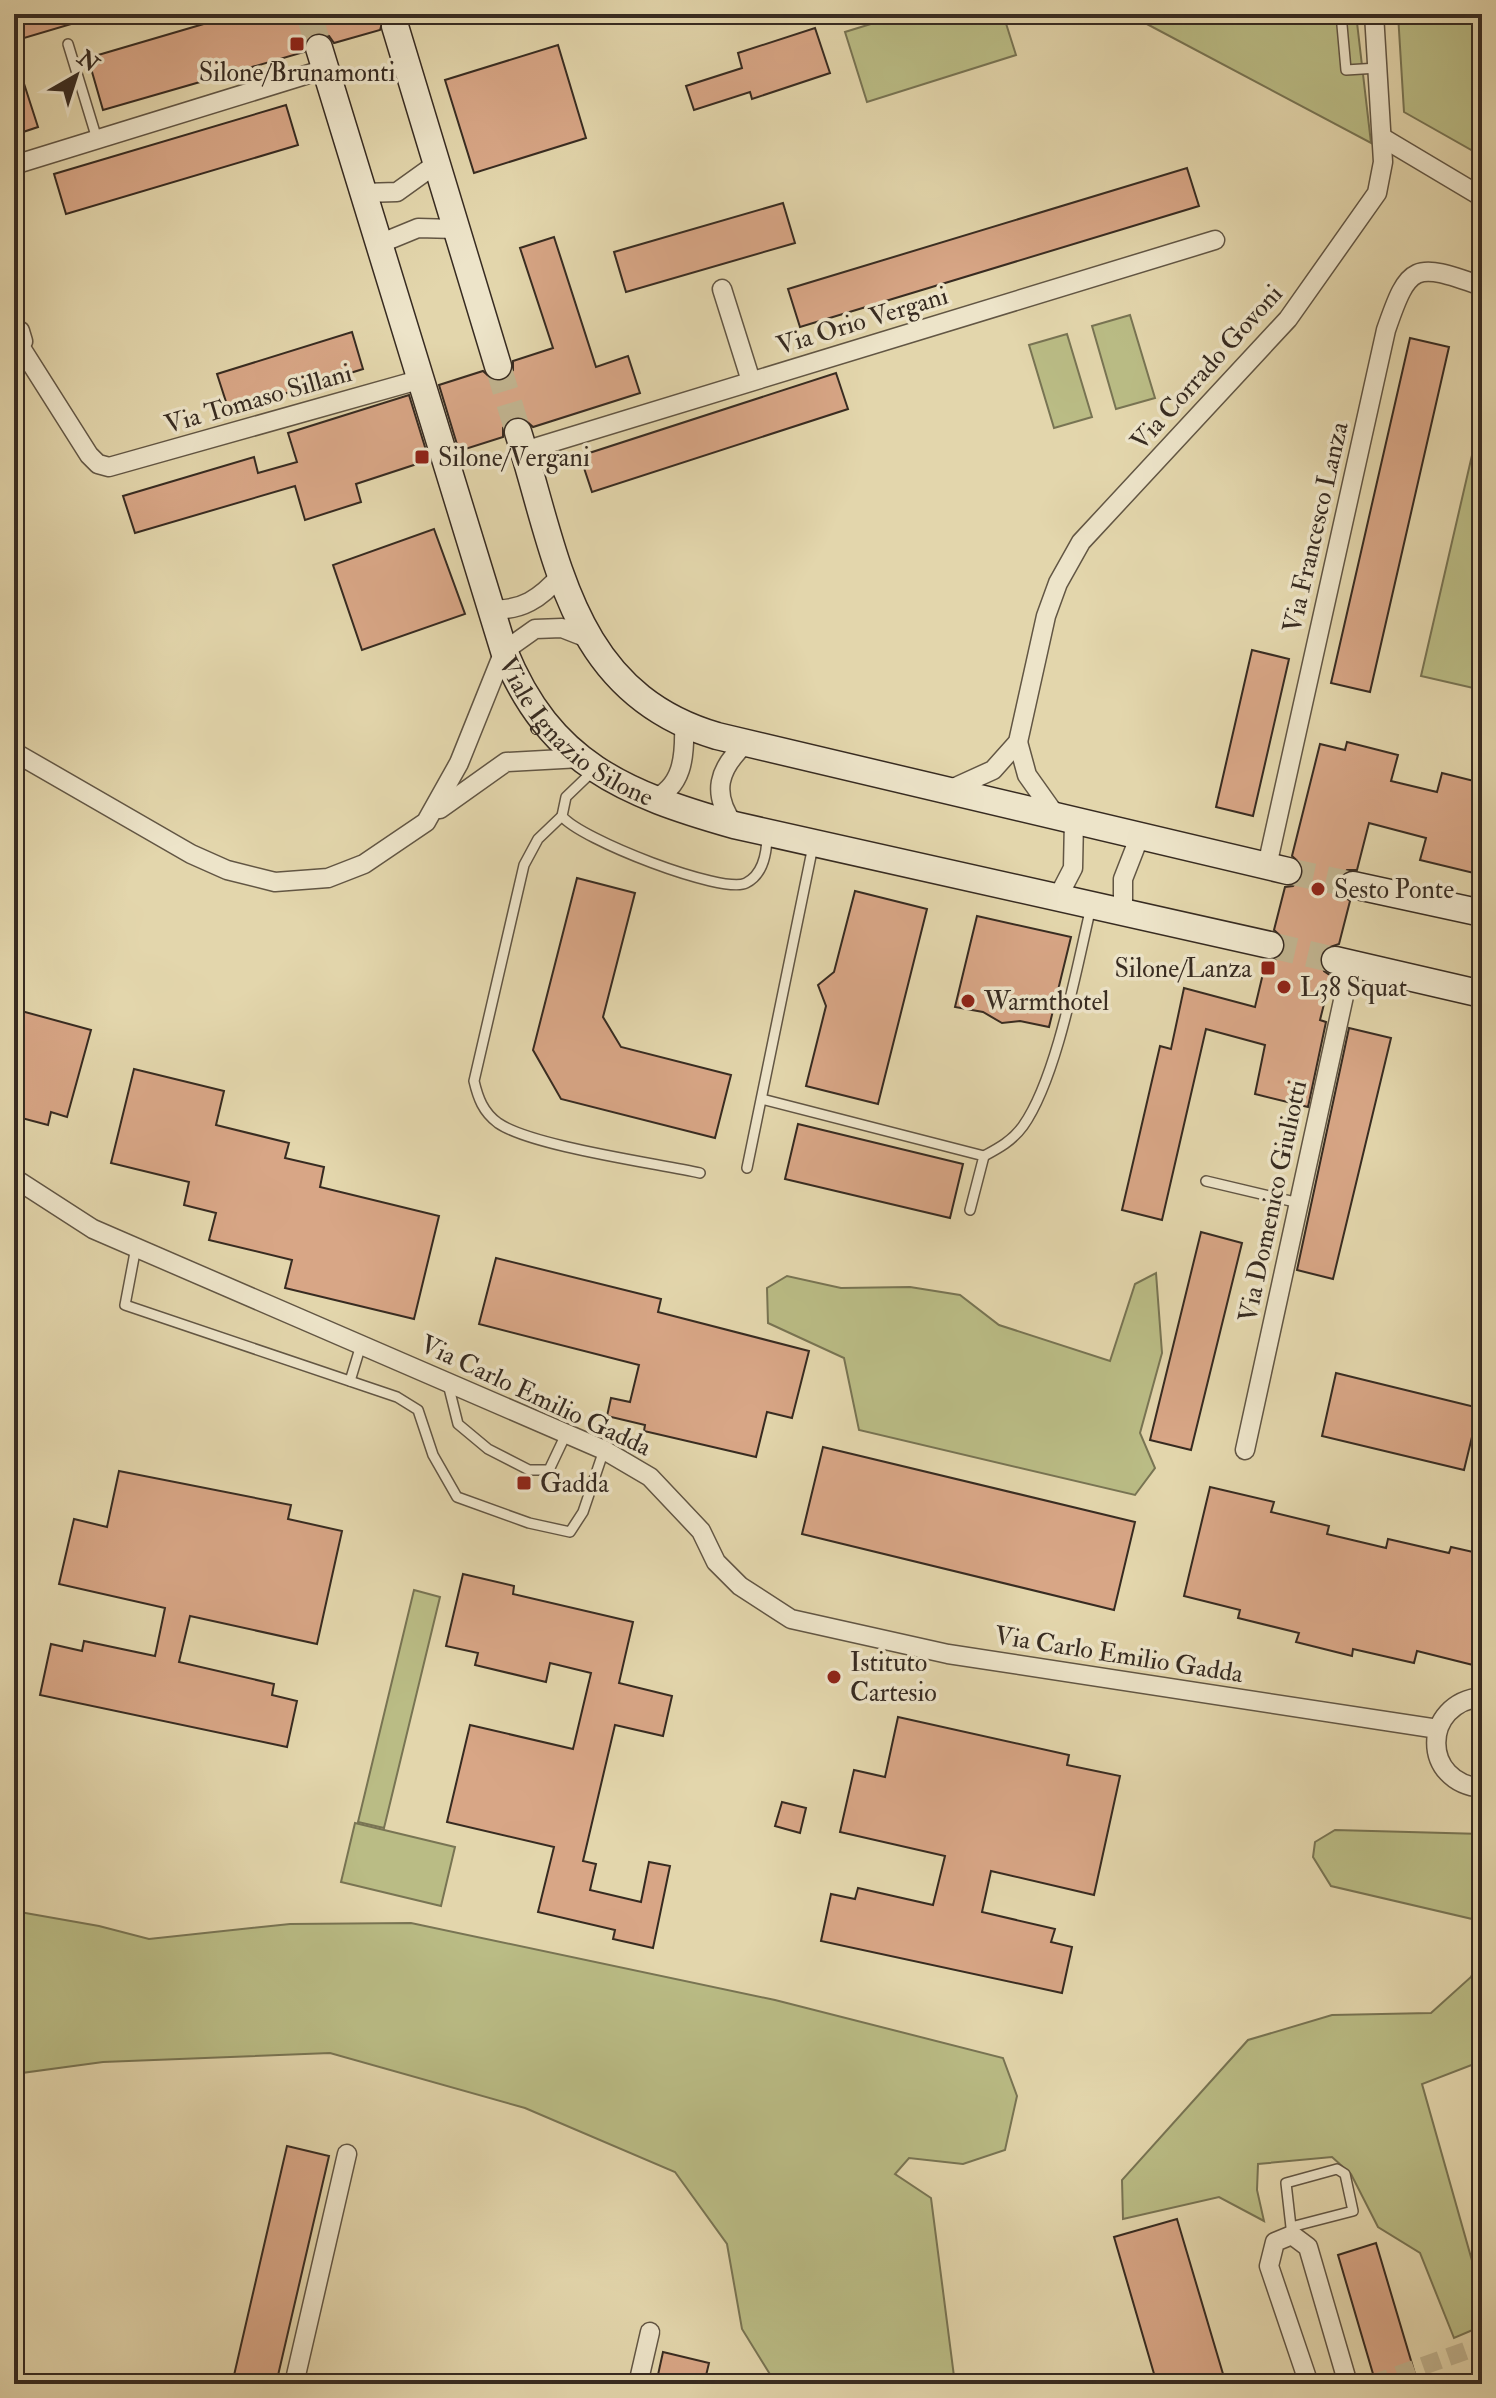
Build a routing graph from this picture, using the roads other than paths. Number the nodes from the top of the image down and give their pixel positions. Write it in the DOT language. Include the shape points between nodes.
graph roads {
  1 [pos="1341,14"];
  2 [pos="1374,14"];
  3 [pos="395,26"];
  4 [pos="68,44"];
  5 [pos="322,58"];
  6 [pos="1378,68"];
  7 [pos="1383,138"];
  8 [pos="97,139"];
  9 [pos="436,164"];
  10 [pos="14,165"];
  11 [pos="363,193"];
  12 [pos="1482,197"];
  13 [pos="456,229"];
  14 [pos="1215,240"];
  15 [pos="379,244"];
  16 [pos="1481,286"];
  17 [pos="722,289"];
  18 [pos="16,341"];
  19 [pos="498,366"];
  20 [pos="422,379"];
  21 [pos="751,381"];
  22 [pos="521,441"];
  23 [pos="561,575"];
  24 [pos="490,609"];
  25 [pos="585,637"];
  26 [pos="504,651"];
  27 [pos="684,726"];
  28 [pos="1018,742"];
  29 [pos="746,743"];
  30 [pos="14,752"];
  31 [pos="588,764"];
  32 [pos="949,790"];
  33 [pos="651,800"];
  34 [pos="562,816"];
  35 [pos="1064,816"];
  36 [pos="426,822"];
  37 [pos="734,825"];
  38 [pos="767,832"];
  39 [pos="1139,838"];
  40 [pos="814,842"];
  41 [pos="1278,869"];
  42 [pos="1353,885"];
  43 [pos="1059,895"];
  44 [pos="1092,903"];
  45 [pos="1123,911"];
  46 [pos="1482,913"];
  47 [pos="1270,945"];
  48 [pos="1343,962"];
  49 [pos="1481,990"];
  50 [pos="762,1099"];
  51 [pos="984,1156"];
  52 [pos="747,1168"];
  53 [pos="700,1173"];
  54 [pos="14,1178"];
  55 [pos="1206,1181"];
  56 [pos="1299,1203"];
  57 [pos="970,1210"];
  58 [pos="136,1247"];
  59 [pos="361,1345"];
  60 [pos="447,1380"];
  61 [pos="350,1381"];
  62 [pos="567,1432"];
  63 [pos="604,1450"];
  64 [pos="1245,1450"];
  65 [pos="1482,1697"];
  66 [pos="1438,1729"];
  67 [pos="1482,1788"];
  68 [pos="347,2154"];
  69 [pos="1292,2231"];
  70 [pos="650,2332"];
  71 [pos="294,2384"];
  72 [pos="638,2384"];
  73 [pos="1309,2384"];
  74 [pos="1348,2384"];
  1 -- 6 [label="lane" via="1346,70"];
  2 -- 6 [label="street, Via Corrado Govoni"];
  3 -- 9 [label="street"];
  4 -- 8 [label="lane"];
  5 -- 8 [label="street"];
  5 -- 11 [label="street, Viale Ignazio Silone"];
  6 -- 7 [label="street, Via Corrado Govoni"];
  7 -- 12 [label="street"];
  7 -- 28 [label="street, Via Corrado Govoni" via="1377,193 1322,275 1273,337 1115,503 1070,558 1046,616"];
  8 -- 10 [label="street"];
  9 -- 11 [label="street" via="397,192"];
  9 -- 13 [label="street"];
  11 -- 15 [label="street, Viale Ignazio Silone"];
  13 -- 15 [label="street" via="418,228"];
  13 -- 19 [label="street"];
  14 -- 21 [label="street, Via Orio Vergani"];
  15 -- 20 [label="street, Viale Ignazio Silone"];
  16 -- 41 [label="street, Via Francesco Lanza" via="1429,270 1412,276 1386,330"];
  17 -- 21 [label="street"];
  18 -- 20 [label="street, Via Tomaso Sillani" via="89,455 109,467"];
  20 -- 24 [label="street, Viale Ignazio Silone"];
  21 -- 22 [label="street, Via Orio Vergani"];
  22 -- 23 [label="street"];
  23 -- 24 [label="street" via="548,591 521,606"];
  23 -- 25 [label="street"];
  24 -- 26 [label="street, Viale Ignazio Silone"];
  25 -- 26 [label="street" via="562,628 535,629"];
  25 -- 27 [label="street" via="625,687"];
  26 -- 31 [label="street, Viale Ignazio Silone" via="532,703"];
  26 -- 36 [label="street" via="455,772"];
  27 -- 29 [label="street"];
  27 -- 33 [label="street" via="680,772 671,789"];
  28 -- 32 [label="street" via="993,770"];
  28 -- 35 [label="street" via="1027,775"];
  29 -- 32 [label="street"];
  29 -- 37 [label="street" via="727,763 719,782 722,804"];
  30 -- 36 [label="street" via="191,854 250,878 295,882 348,873"];
  31 -- 33 [label="street, Viale Ignazio Silone"];
  31 -- 34 [label="lane" via="566,797"];
  31 -- 36 [label="street" via="506,762"];
  32 -- 35 [label="street"];
  33 -- 37 [label="street, Viale Ignazio Silone"];
  34 -- 38 [label="lane" via="620,852 741,885 754,878 763,863"];
  34 -- 53 [label="lane" via="538,839 520,879 474,1081 478,1098 494,1121 509,1130"];
  35 -- 39 [label="street"];
  35 -- 43 [label="street" via="1073,868"];
  37 -- 38 [label="street, Viale Ignazio Silone"];
  38 -- 40 [label="street, Viale Ignazio Silone"];
  39 -- 41 [label="street"];
  39 -- 45 [label="street" via="1123,879"];
  40 -- 43 [label="street, Viale Ignazio Silone"];
  40 -- 50 [label="lane"];
  42 -- 46 [label="street"];
  43 -- 44 [label="street, Viale Ignazio Silone"];
  44 -- 45 [label="street, Viale Ignazio Silone"];
  44 -- 51 [label="lane" via="1043,1089 1023,1126 1004,1146"];
  45 -- 47 [label="street, Viale Ignazio Silone"];
  48 -- 49 [label="street"];
  48 -- 56 [label="street, Via Domenico Giuliotti"];
  50 -- 51 [label="lane"];
  50 -- 52 [label="lane"];
  51 -- 57 [label="lane"];
  54 -- 58 [label="street, Via Carlo Emilio Gadda" via="93,1229"];
  55 -- 56 [label="lane"];
  56 -- 64 [label="street, Via Domenico Giuliotti"];
  58 -- 59 [label="street, Via Carlo Emilio Gadda"];
  58 -- 61 [label="lane" via="125,1305"];
  59 -- 60 [label="street, Via Carlo Emilio Gadda"];
  59 -- 61 [label="lane"];
  60 -- 62 [label="street, Via Carlo Emilio Gadda"];
  60 -- 62 [label="lane" via="458,1424 488,1449 529,1470 549,1470"];
  61 -- 63 [label="lane" via="418,1410 433,1455 457,1497 529,1523 570,1532 583,1512"];
  62 -- 63 [label="street, Via Carlo Emilio Gadda"];
  63 -- 66 [label="street, Via Carlo Emilio Gadda" via="650,1477 675,1501 701,1531 716,1562 740,1586 767,1607 817,1628 948,1654"];
  65 -- 66 [label="street" via="1456,1705"];
  66 -- 67 [label="street" via="1438,1758 1446,1771 1457,1781"];
  68 -- 71 [label="street"];
  69 -- 69 [label="lane" via="1353,2211 1341,2170 1286,2183"];
  69 -- 73 [label="street" via="1275,2242 1269,2266"];
  69 -- 74 [label="street" via="1308,2247"];
  70 -- 72 [label="street"];
}
